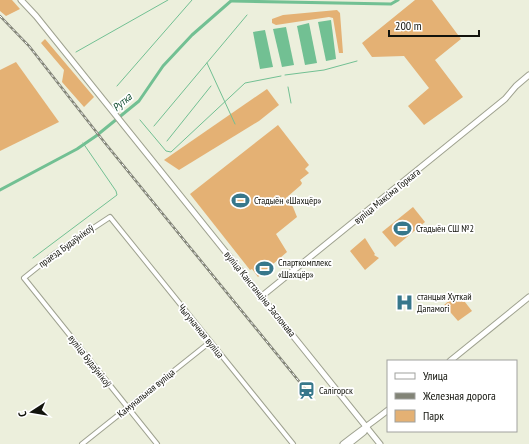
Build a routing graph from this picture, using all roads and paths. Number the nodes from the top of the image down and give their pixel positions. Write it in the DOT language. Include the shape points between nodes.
graph roads {
  1 [pos="21,0"];
  2 [pos="529,75"];
  3 [pos="110,217"];
  4 [pos="24,278"];
  5 [pos="262,296"];
  6 [pos="529,297"];
  7 [pos="210,342"];
  8 [pos="451,360"];
  9 [pos="127,408"];
  10 [pos="387,411"];
  11 [pos="367,427"];
  12 [pos="82,444"];
  13 [pos="157,444"];
  14 [pos="293,444"];
  15 [pos="343,444"];
  16 [pos="349,444"];
  17 [pos="380,444"];
  1 -- 5 [label="main road, вуліца Канстанціна Заслонава"];
  2 -- 5 [label="main road, вуліца Максіма Горкага" via="505,99 438,155"];
  3 -- 4 [label="street, праезд Будаўнікоў" via="54,254"];
  3 -- 7 [label="street, Чыгуначная вуліца"];
  4 -- 9 [label="street, вуліца Будаўнікоў"];
  5 -- 11 [label="main road, вуліца Канстанціна Заслонава"];
  6 -- 8 [label="main road"];
  7 -- 9 [label="street, Камунальная вуліца"];
  7 -- 14 [label="street, Чыгуначная вуліца"];
  9 -- 12 [label="street, Камунальная вуліца"];
  9 -- 13 [label="street, вуліца Будаўнікоў"];
  10 -- 11 [label="main road"];
  11 -- 15 [label="main road" via="361,428"];
  11 -- 16 [label="main road"];
  11 -- 17 [label="main road, вуліца Канстанціна Заслонава"];
}
